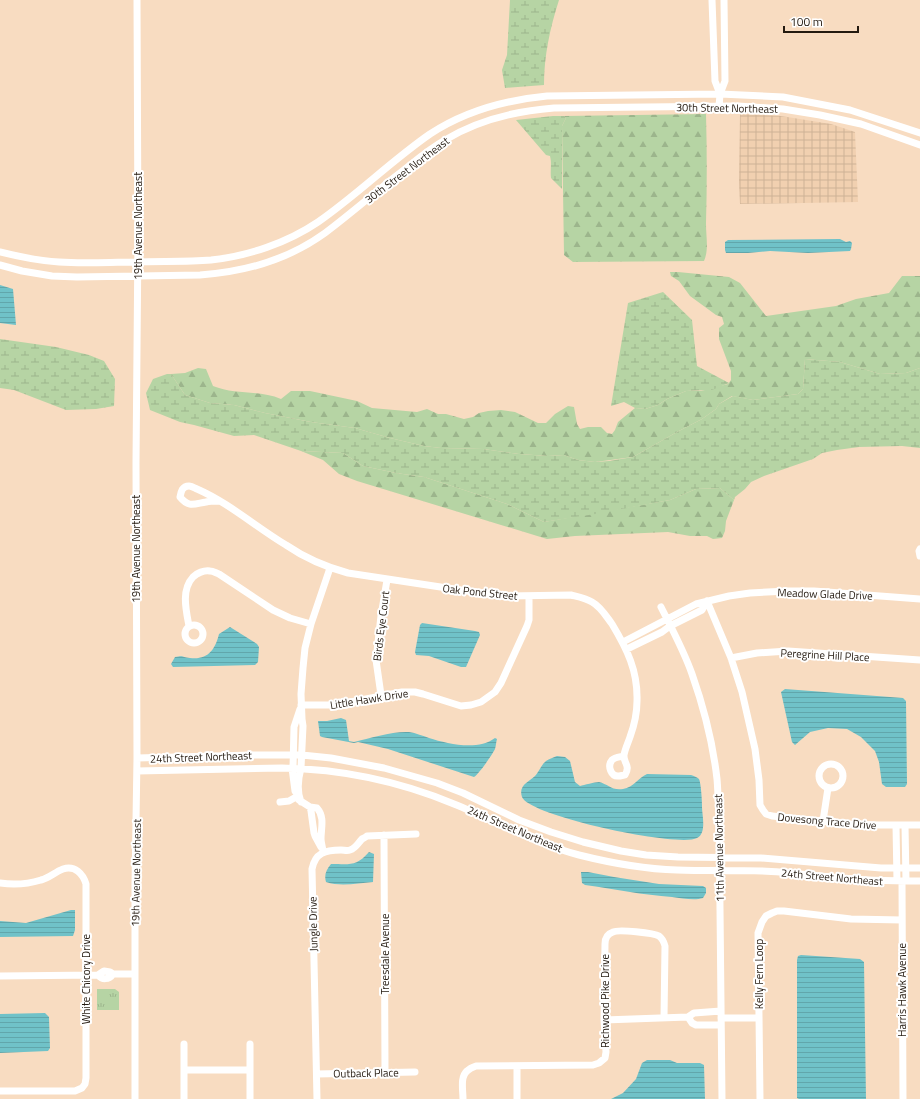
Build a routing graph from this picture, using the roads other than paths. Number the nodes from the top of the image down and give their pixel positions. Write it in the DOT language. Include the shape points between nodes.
graph roads {
  1 [pos="137,0"];
  2 [pos="712,1"];
  3 [pos="724,1"];
  4 [pos="720,94"];
  5 [pos="719,107"];
  6 [pos="920,134"];
  7 [pos="920,145"];
  8 [pos="0,252"];
  9 [pos="137,262"];
  10 [pos="0,265"];
  11 [pos="138,276"];
  12 [pos="219,501"];
  13 [pos="920,549"];
  14 [pos="920,556"];
  15 [pos="330,568"];
  16 [pos="387,580"];
  17 [pos="529,596"];
  18 [pos="920,599"];
  19 [pos="707,601"];
  20 [pos="661,608"];
  21 [pos="667,619"];
  22 [pos="311,624"];
  23 [pos="189,626"];
  24 [pos="670,626"];
  25 [pos="623,642"];
  26 [pos="627,649"];
  27 [pos="731,658"];
  28 [pos="920,660"];
  29 [pos="381,695"];
  30 [pos="301,705"];
  31 [pos="293,755"];
  32 [pos="302,756"];
  33 [pos="624,756"];
  34 [pos="137,758"];
  35 [pos="292,768"];
  36 [pos="301,768"];
  37 [pos="137,771"];
  38 [pos="828,788"];
  39 [pos="299,800"];
  40 [pos="280,802"];
  41 [pos="823,821"];
  42 [pos="896,825"];
  43 [pos="905,825"];
  44 [pos="920,825"];
  45 [pos="416,834"];
  46 [pos="384,835"];
  47 [pos="323,852"];
  48 [pos="719,858"];
  49 [pos="896,868"];
  50 [pos="906,868"];
  51 [pos="920,868"];
  52 [pos="720,870"];
  53 [pos="901,881"];
  54 [pos="920,881"];
  55 [pos="0,883"];
  56 [pos="902,920"];
  57 [pos="135,974"];
  58 [pos="86,975"];
  59 [pos="0,976"];
  60 [pos="688,1017"];
  61 [pos="664,1018"];
  62 [pos="721,1018"];
  63 [pos="759,1018"];
  64 [pos="604,1020"];
  65 [pos="184,1044"];
  66 [pos="250,1044"];
  67 [pos="516,1066"];
  68 [pos="185,1070"];
  69 [pos="250,1070"];
  70 [pos="385,1072"];
  71 [pos="415,1072"];
  72 [pos="317,1074"];
  73 [pos="0,1091"];
  74 [pos="136,1099"];
  75 [pos="184,1099"];
  76 [pos="250,1099"];
  77 [pos="317,1099"];
  78 [pos="463,1099"];
  79 [pos="517,1099"];
  80 [pos="722,1099"];
  81 [pos="760,1099"];
  82 [pos="903,1099"];
  1 -- 9 [label="street, 19th Avenue Northeast"];
  2 -- 3 [label="street"];
  2 -- 4 [label="street" via="714,81"];
  3 -- 4 [label="street" via="726,81"];
  4 -- 5 [label="street"];
  4 -- 6 [label="street, 30th Street Northeast" via="783,97 812,102 850,110"];
  4 -- 9 [label="street, 30th Street Northeast" via="546,96 498,104 453,121 431,134 318,222 296,235 256,250 210,260"];
  5 -- 7 [label="street, 30th Street Northeast" via="783,109 820,115 861,124"];
  5 -- 11 [label="street, 30th Street Northeast" via="554,108 491,119 444,140 324,233 283,256 263,264 219,274"];
  8 -- 9 [label="street, 30th Street Northeast" via="22,258 59,262"];
  9 -- 11 [label="street, 19th Avenue Northeast"];
  10 -- 11 [label="street, 30th Street Northeast" via="52,276"];
  11 -- 34 [label="street, 19th Avenue Northeast"];
  12 -- 12 [label="street, Oak Pond Street" via="190,504 180,497 181,491 184,487 190,486"];
  12 -- 15 [label="street, Oak Pond Street" via="285,545"];
  13 -- 14 [label="street"];
  15 -- 16 [label="street, Oak Pond Street"];
  15 -- 22 [label="street"];
  16 -- 17 [label="street, Oak Pond Street" via="500,596"];
  16 -- 29 [label="street, Birds Eye Court" via="376,660"];
  17 -- 25 [label="street, Oak Pond Street" via="571,595 592,602 602,610"];
  17 -- 29 [label="street, Little Hawk Drive" via="527,626 501,683 488,698 461,706 415,692"];
  18 -- 19 [label="street, Meadow Glade Drive" via="788,591 750,593"];
  19 -- 21 [label="street, Meadow Glade Drive"];
  19 -- 24 [label="street" via="702,610"];
  19 -- 27 [label="street, Dovesong Trace Drive"];
  20 -- 21 [label="street, 11th Avenue Northeast"];
  21 -- 24 [label="street, 11th Avenue Northeast"];
  21 -- 25 [label="street, Meadow Glade Drive"];
  22 -- 23 [label="street" via="273,610 219,574 203,571 189,581 186,590"];
  22 -- 30 [label="street" via="303,661"];
  24 -- 26 [label="street"];
  24 -- 48 [label="street, 11th Avenue Northeast" via="692,674 711,744 717,780"];
  25 -- 26 [label="street, Oak Pond Street"];
  26 -- 33 [label="street, Oak Pond Street" via="633,669 637,701 636,717"];
  27 -- 28 [label="street, Peregrine Hill Place" via="757,653 788,652"];
  27 -- 41 [label="street, Dovesong Trace Drive" via="755,749 760,805 766,814 772,816"];
  29 -- 30 [label="street, Little Hawk Drive" via="335,705"];
  30 -- 31 [label="street" via="294,727"];
  30 -- 32 [label="street"];
  31 -- 32 [label="street, 24th Street Northeast"];
  31 -- 34 [label="street, 24th Street Northeast"];
  31 -- 35 [label="street"];
  32 -- 36 [label="street"];
  32 -- 48 [label="street, 24th Street Northeast" via="331,758 384,768 438,783 518,820 582,842 646,855"];
  34 -- 37 [label="street, 19th Avenue Northeast"];
  35 -- 36 [label="street, 24th Street Northeast"];
  35 -- 37 [label="street, 24th Street Northeast"];
  35 -- 39 [label="street"];
  36 -- 39 [label="street"];
  36 -- 52 [label="street, 24th Street Northeast" via="339,772 403,786 456,805 546,845 579,855 646,868"];
  37 -- 57 [label="street, 19th Avenue Northeast"];
  38 -- 41 [label="street"];
  39 -- 40 [label="street"];
  39 -- 47 [label="street" via="310,807 315,836"];
  41 -- 42 [label="street, Dovesong Trace Drive"];
  42 -- 43 [label="street, Dovesong Trace Drive"];
  42 -- 49 [label="street"];
  43 -- 44 [label="street, Dovesong Trace Drive"];
  43 -- 50 [label="street"];
  45 -- 46 [label="street"];
  46 -- 47 [label="street" via="367,836 350,850"];
  46 -- 70 [label="street, Treesdale Avenue"];
  47 -- 72 [label="street, Jungle Drive" via="319,854 312,869"];
  48 -- 49 [label="street, 24th Street Northeast" via="761,858"];
  48 -- 52 [label="street, 11th Avenue Northeast"];
  49 -- 50 [label="street, 24th Street Northeast"];
  49 -- 53 [label="street"];
  50 -- 51 [label="street, 24th Street Northeast"];
  50 -- 53 [label="street"];
  52 -- 53 [label="street, 24th Street Northeast"];
  52 -- 62 [label="street, 11th Avenue Northeast"];
  53 -- 54 [label="street, 24th Street Northeast"];
  53 -- 56 [label="street, Harris Hawk Avenue"];
  55 -- 58 [label="street, White Chicory Drive" via="28,883 69,868 83,875 86,884"];
  56 -- 63 [label="street, Kelly Fern Loop" via="784,911 766,916 758,933"];
  56 -- 82 [label="street, Harris Hawk Avenue"];
  57 -- 58 [label="street" via="113,974 104,971 98,975"];
  57 -- 74 [label="street, 19th Avenue Northeast"];
  58 -- 59 [label="street"];
  58 -- 73 [label="street, White Chicory Drive" via="85,1084 75,1091"];
  60 -- 61 [label="street"];
  60 -- 62 [label="street" via="694,1013"];
  60 -- 62 [label="street" via="696,1025"];
  61 -- 64 [label="street"];
  61 -- 64 [label="street, Richwood Pike Drive" via="664,942 657,935 617,930 608,934 605,940"];
  62 -- 63 [label="street"];
  62 -- 80 [label="street, 11th Avenue Northeast"];
  63 -- 81 [label="street, Kelly Fern Loop"];
  64 -- 67 [label="street, Richwood Pike Drive" via="606,1052 605,1058 599,1063"];
  65 -- 68 [label="street"];
  66 -- 69 [label="street"];
  67 -- 78 [label="street, Richwood Pike Drive" via="476,1066 468,1070 463,1080"];
  67 -- 79 [label="street"];
  68 -- 69 [label="street"];
  68 -- 75 [label="street"];
  69 -- 76 [label="street"];
  70 -- 71 [label="street, Outback Place"];
  70 -- 72 [label="street, Outback Place"];
  72 -- 77 [label="street, Jungle Drive"];
}
